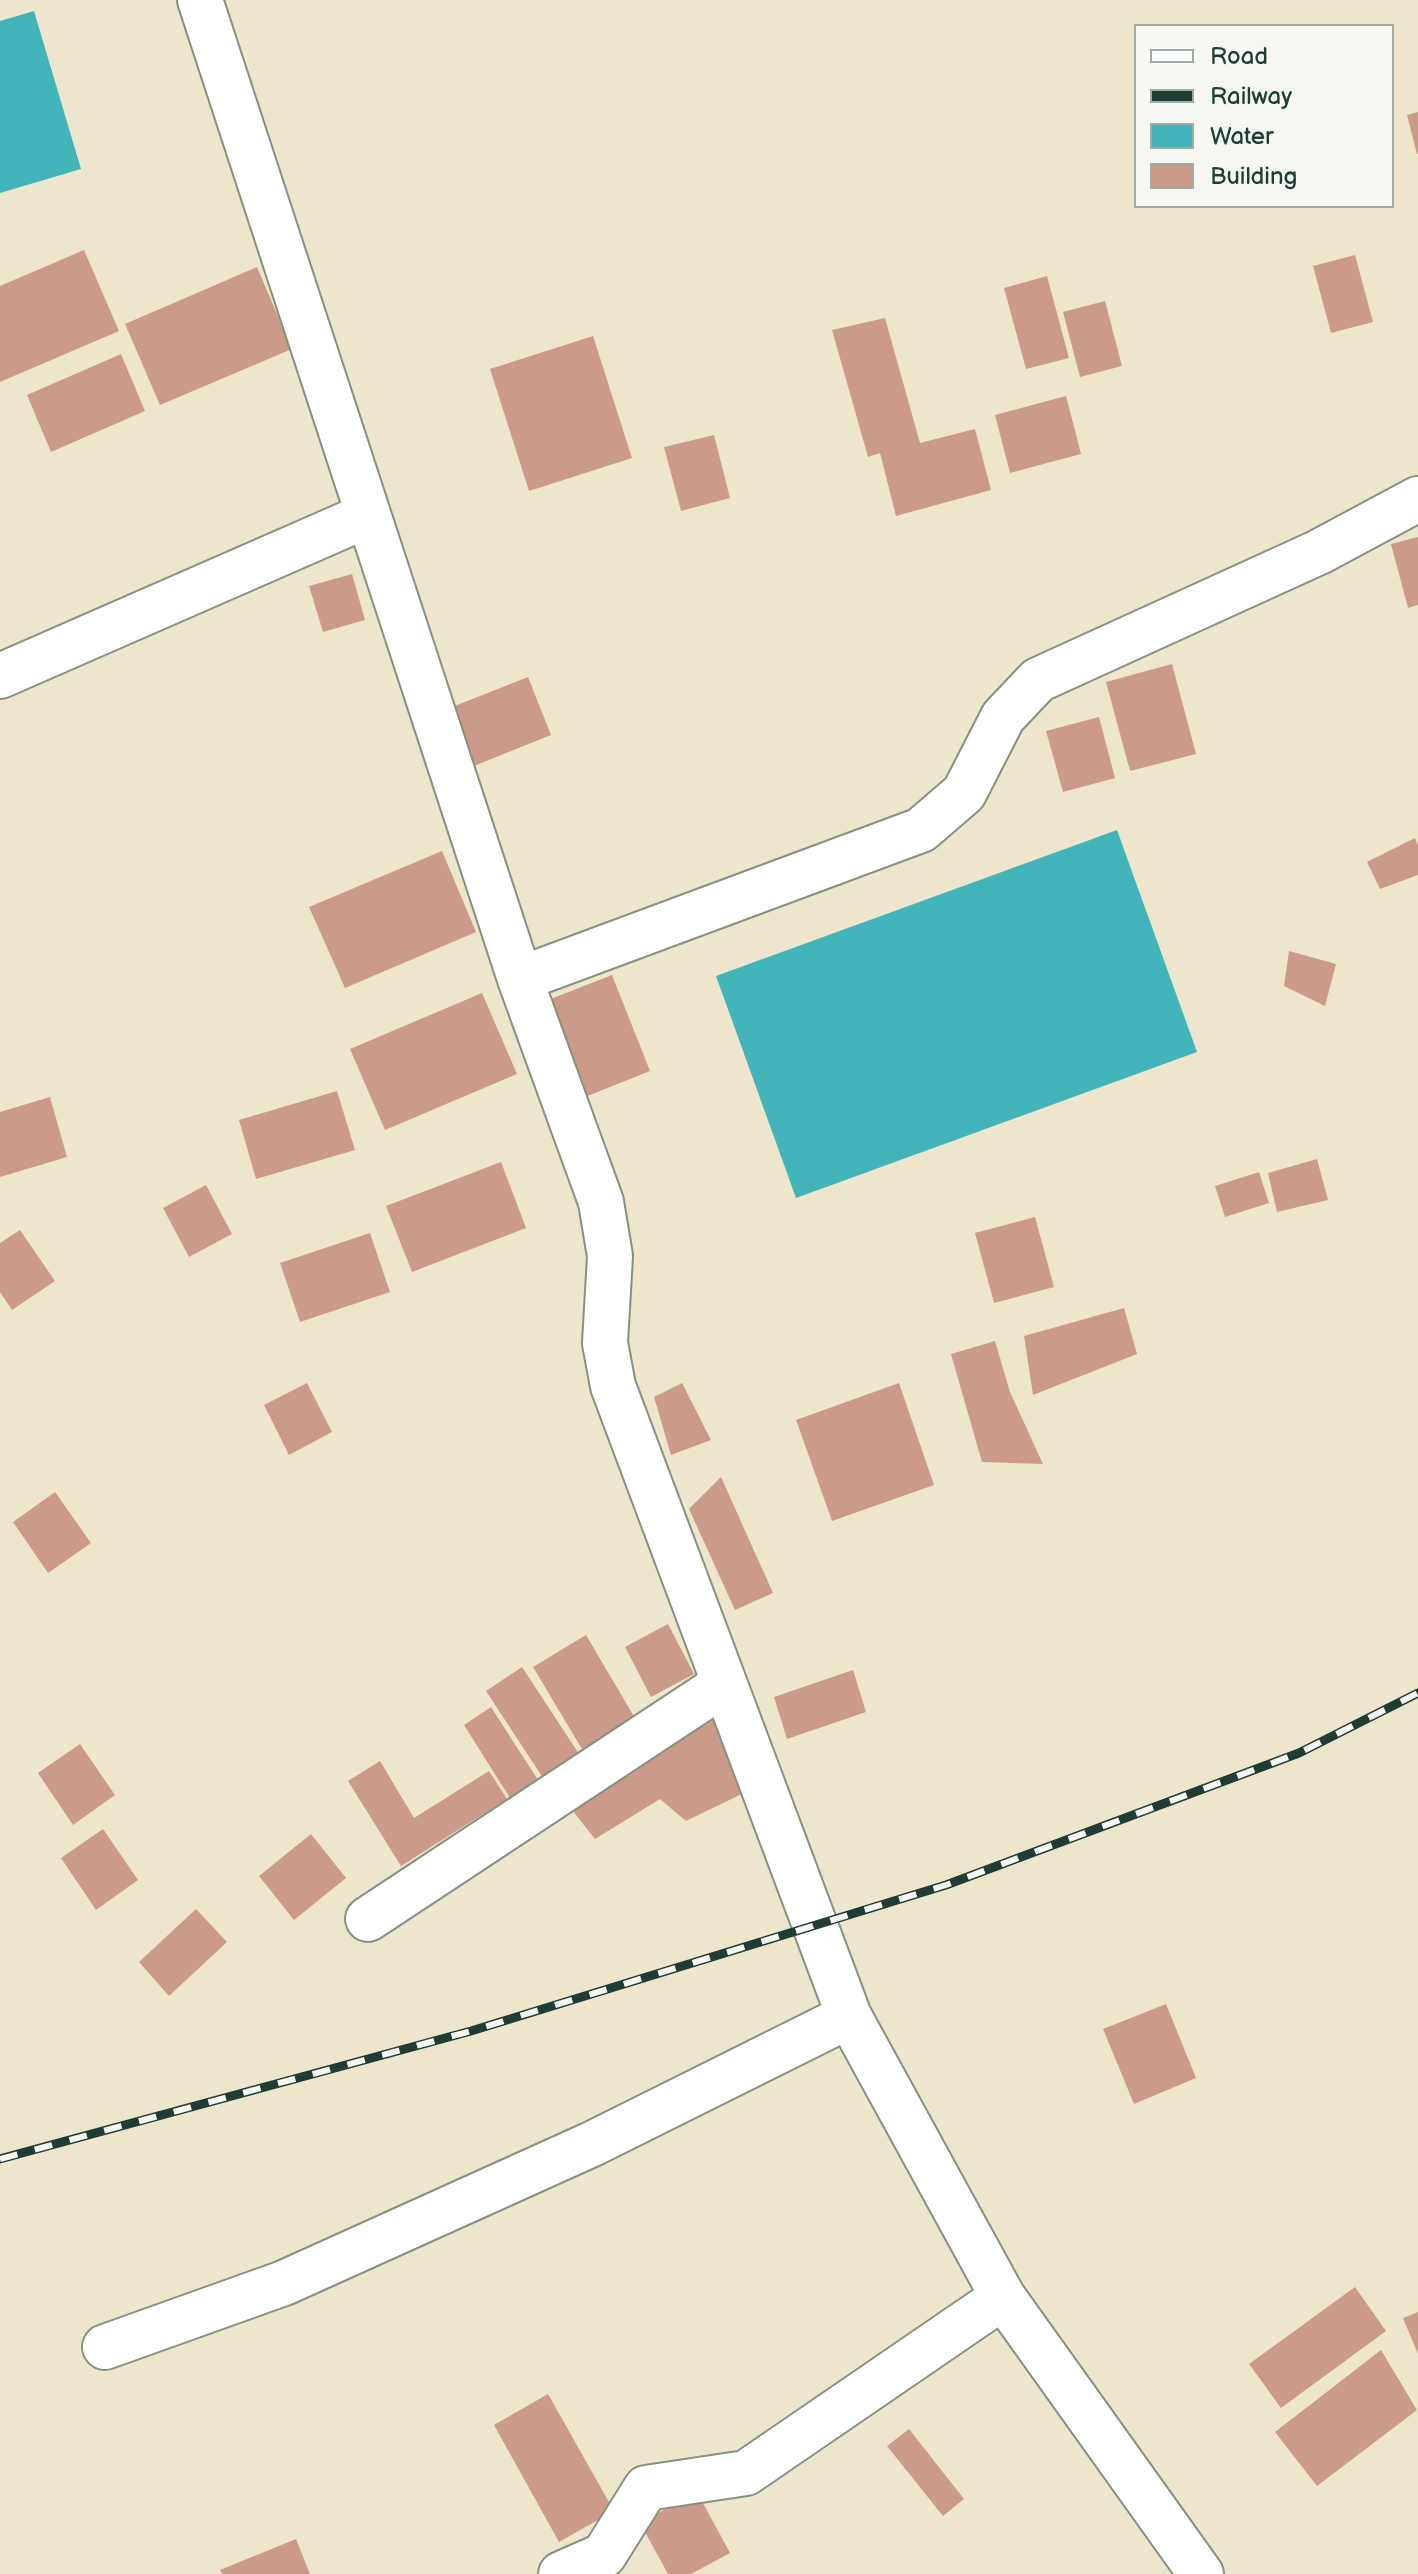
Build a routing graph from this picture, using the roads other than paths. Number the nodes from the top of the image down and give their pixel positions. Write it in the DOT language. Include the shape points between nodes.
graph roads {
  1 [pos="200,0"];
  2 [pos="1418,499"];
  3 [pos="368,515"];
  4 [pos="0,676"];
  5 [pos="520,979"];
  6 [pos="724,1684"];
  7 [pos="368,1919"];
  8 [pos="849,2016"];
  9 [pos="1003,2297"];
  10 [pos="105,2347"];
  11 [pos="561,2574"];
  12 [pos="1201,2574"];
  1 -- 3 [label="street"];
  2 -- 5 [label="street" via="1319,552 1038,680 1003,717 964,793 921,830"];
  3 -- 4 [label="street"];
  3 -- 5 [label="street"];
  5 -- 6 [label="street" via="601,1202 610,1256 605,1343 613,1386"];
  6 -- 7 [label="street"];
  6 -- 8 [label="street"];
  8 -- 9 [label="street"];
  8 -- 10 [label="street" via="592,2144 284,2283"];
  9 -- 11 [label="street" via="746,2473 646,2488 604,2555"];
  9 -- 12 [label="street"];
}
